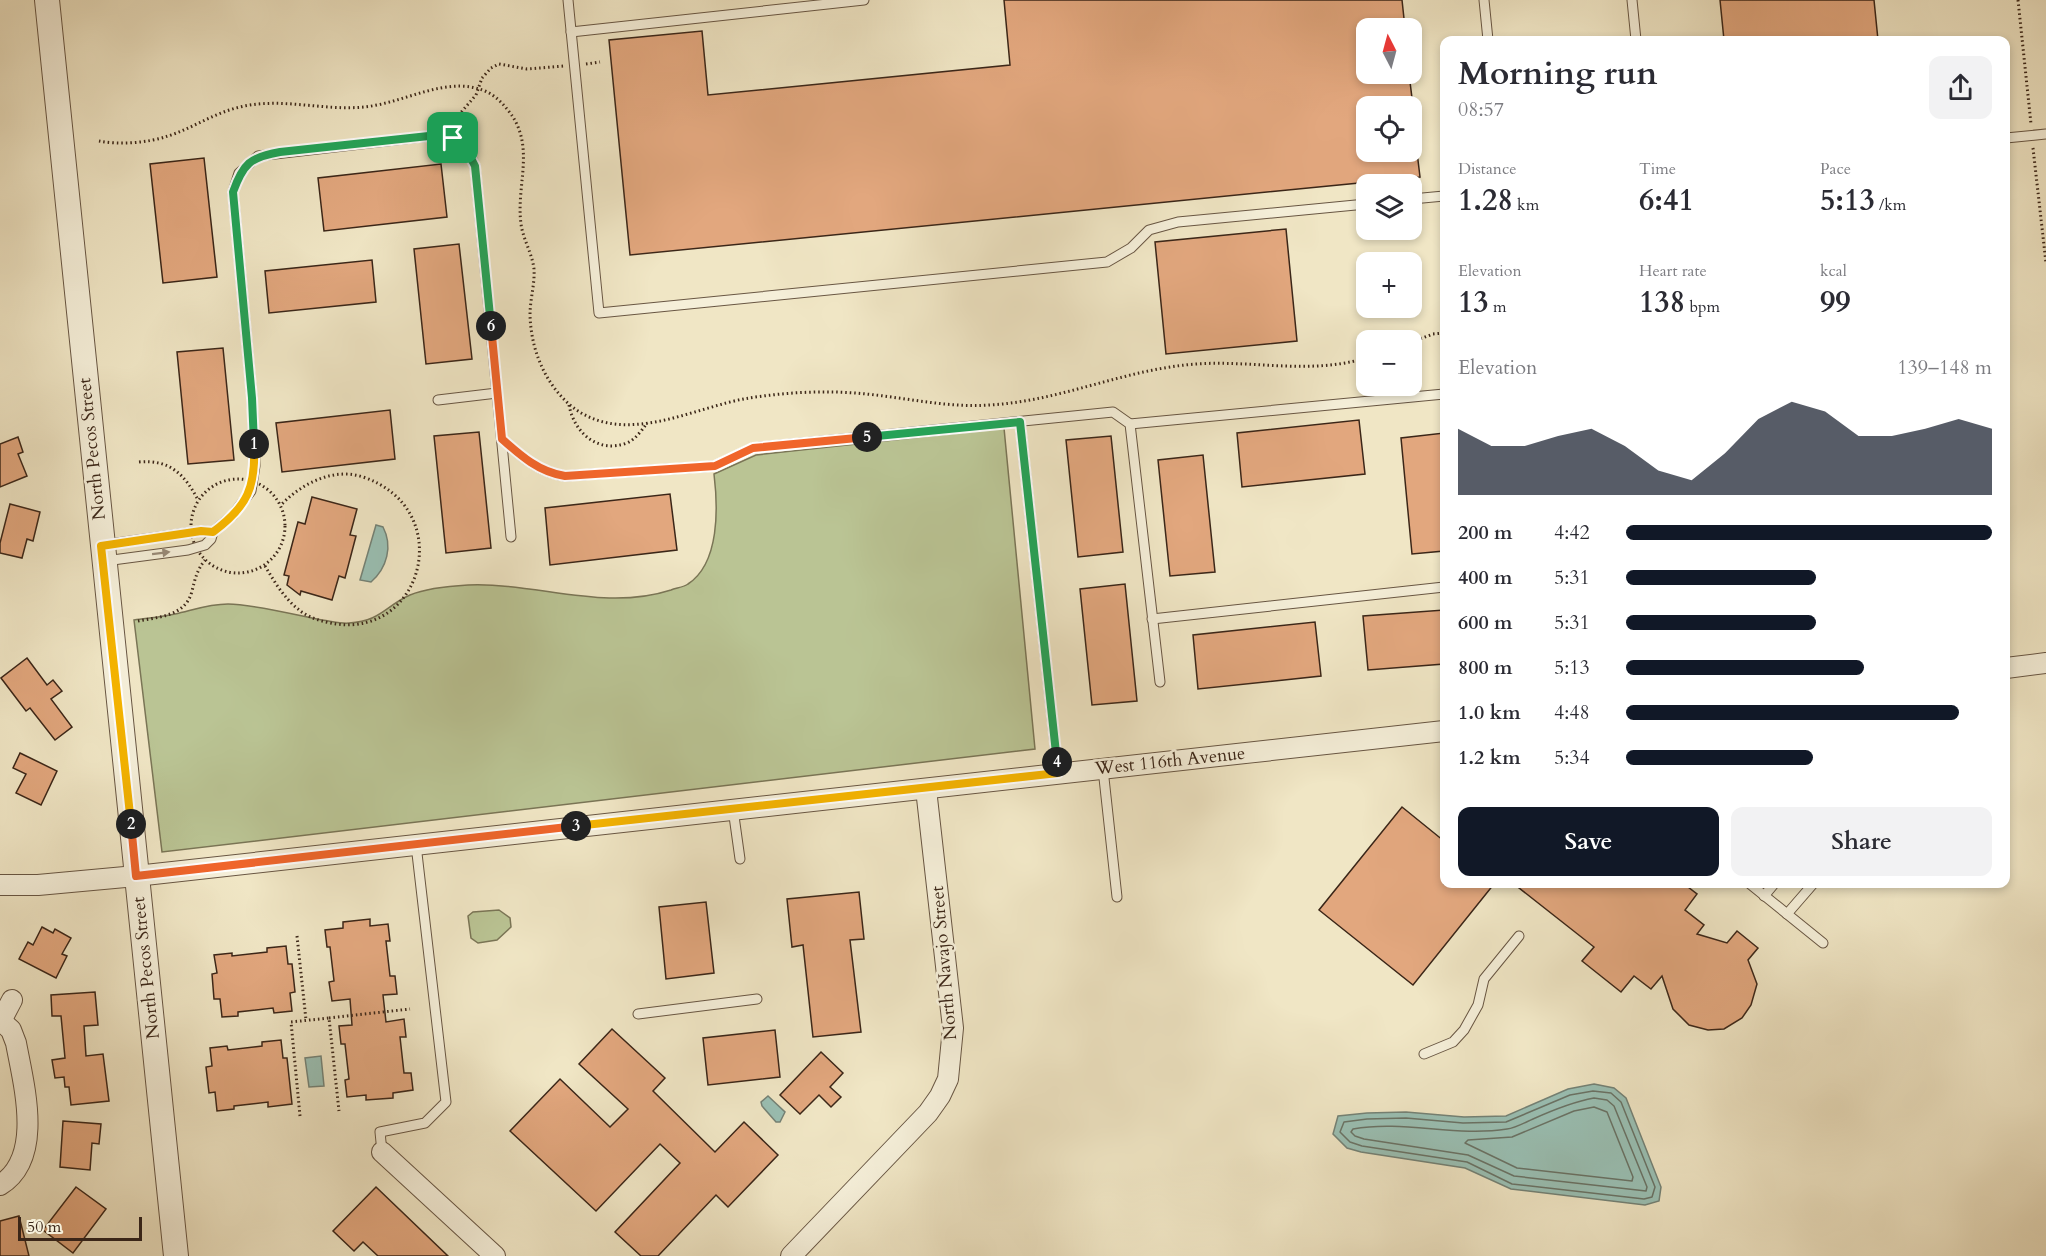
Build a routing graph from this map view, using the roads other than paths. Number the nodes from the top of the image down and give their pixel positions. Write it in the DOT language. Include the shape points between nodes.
graph roads {
  1 [pos="47,0"];
  2 [pos="568,0"];
  3 [pos="864,0"];
  4 [pos="1484,0"];
  5 [pos="1632,0"];
  6 [pos="571,32"];
  7 [pos="1488,36"];
  8 [pos="1636,36"];
  9 [pos="2046,134"];
  10 [pos="2010,138"];
  11 [pos="1440,196"];
  12 [pos="1422,198"];
  13 [pos="1356,205"];
  14 [pos="497,393"];
  15 [pos="1440,394"];
  16 [pos="438,400"];
  17 [pos="1020,422"];
  18 [pos="1130,424"];
  19 [pos="502,439"];
  20 [pos="213,532"];
  21 [pos="511,537"];
  22 [pos="102,554"];
  23 [pos="1440,587"];
  24 [pos="1152,619"];
  25 [pos="2046,663"];
  26 [pos="2010,668"];
  27 [pos="1160,682"];
  28 [pos="1440,731"];
  29 [pos="1103,769"];
  30 [pos="1058,773"];
  31 [pos="926,789"];
  32 [pos="733,809"];
  33 [pos="416,844"];
  34 [pos="740,859"];
  35 [pos="136,876"];
  36 [pos="0,885"];
  37 [pos="1755,888"];
  38 [pos="1771,888"];
  39 [pos="1810,888"];
  40 [pos="1764,896"];
  41 [pos="1118,897"];
  42 [pos="1787,914"];
  43 [pos="1519,936"];
  44 [pos="1823,943"];
  45 [pos="757,999"];
  46 [pos="12,1000"];
  47 [pos="638,1014"];
  48 [pos="0,1020"];
  49 [pos="1424,1054"];
  50 [pos="382,1152"];
  51 [pos="0,1185"];
  52 [pos="176,1256"];
  53 [pos="495,1256"];
  54 [pos="791,1256"];
  1 -- 22 [label="street, North Pecos Street"];
  2 -- 6 [label="lane"];
  3 -- 6 [label="lane"];
  4 -- 7 [label="lane"];
  5 -- 8 [label="lane"];
  6 -- 13 [label="lane" via="599,313 1107,261 1131,248 1149,230 1178,222"];
  9 -- 10 [label="lane"];
  11 -- 12 [label="lane"];
  14 -- 16 [label="lane"];
  14 -- 19 [label="lane"];
  14 -- 20 [label="lane" via="475,166 464,145 438,135 258,156 239,173 233,192 255,466 251,491 245,501"];
  15 -- 18 [label="lane"];
  17 -- 18 [label="lane" via="1113,412"];
  17 -- 19 [label="lane" via="753,448 715,466 565,476 535,466"];
  17 -- 30 [label="lane"];
  18 -- 24 [label="lane"];
  19 -- 21 [label="lane"];
  20 -- 22 [label="lane" via="201,531"];
  22 -- 20 [label="lane, one-way" via="188,550 209,542"];
  22 -- 35 [label="street, North Pecos Street"];
  23 -- 24 [label="lane"];
  24 -- 27 [label="lane"];
  25 -- 26 [label="street"];
  28 -- 29 [label="street, West 116th Avenue"];
  29 -- 30 [label="street, West 116th Avenue"];
  29 -- 41 [label="lane"];
  30 -- 31 [label="street, West 116th Avenue"];
  31 -- 32 [label="street, West 116th Avenue"];
  31 -- 54 [label="street, North Navajo Street" via="953,1028 948,1078 928,1113"];
  32 -- 33 [label="street, West 116th Avenue"];
  32 -- 34 [label="lane"];
  33 -- 35 [label="street, West 116th Avenue"];
  33 -- 50 [label="lane" via="446,1102 425,1123 380,1132"];
  35 -- 36 [label="street, West 116th Avenue"];
  35 -- 52 [label="street, North Pecos Street"];
  37 -- 40 [label="lane"];
  38 -- 40 [label="lane"];
  39 -- 42 [label="lane"];
  40 -- 42 [label="lane"];
  42 -- 44 [label="lane"];
  43 -- 49 [label="lane" via="1484,979 1478,1005 1464,1030 1453,1042"];
  45 -- 47 [label="lane"];
  46 -- 48 [label="street"];
  48 -- 51 [label="street" via="11,1030 16,1043 28,1128 22,1162"];
  50 -- 53 [label="street"];
}
